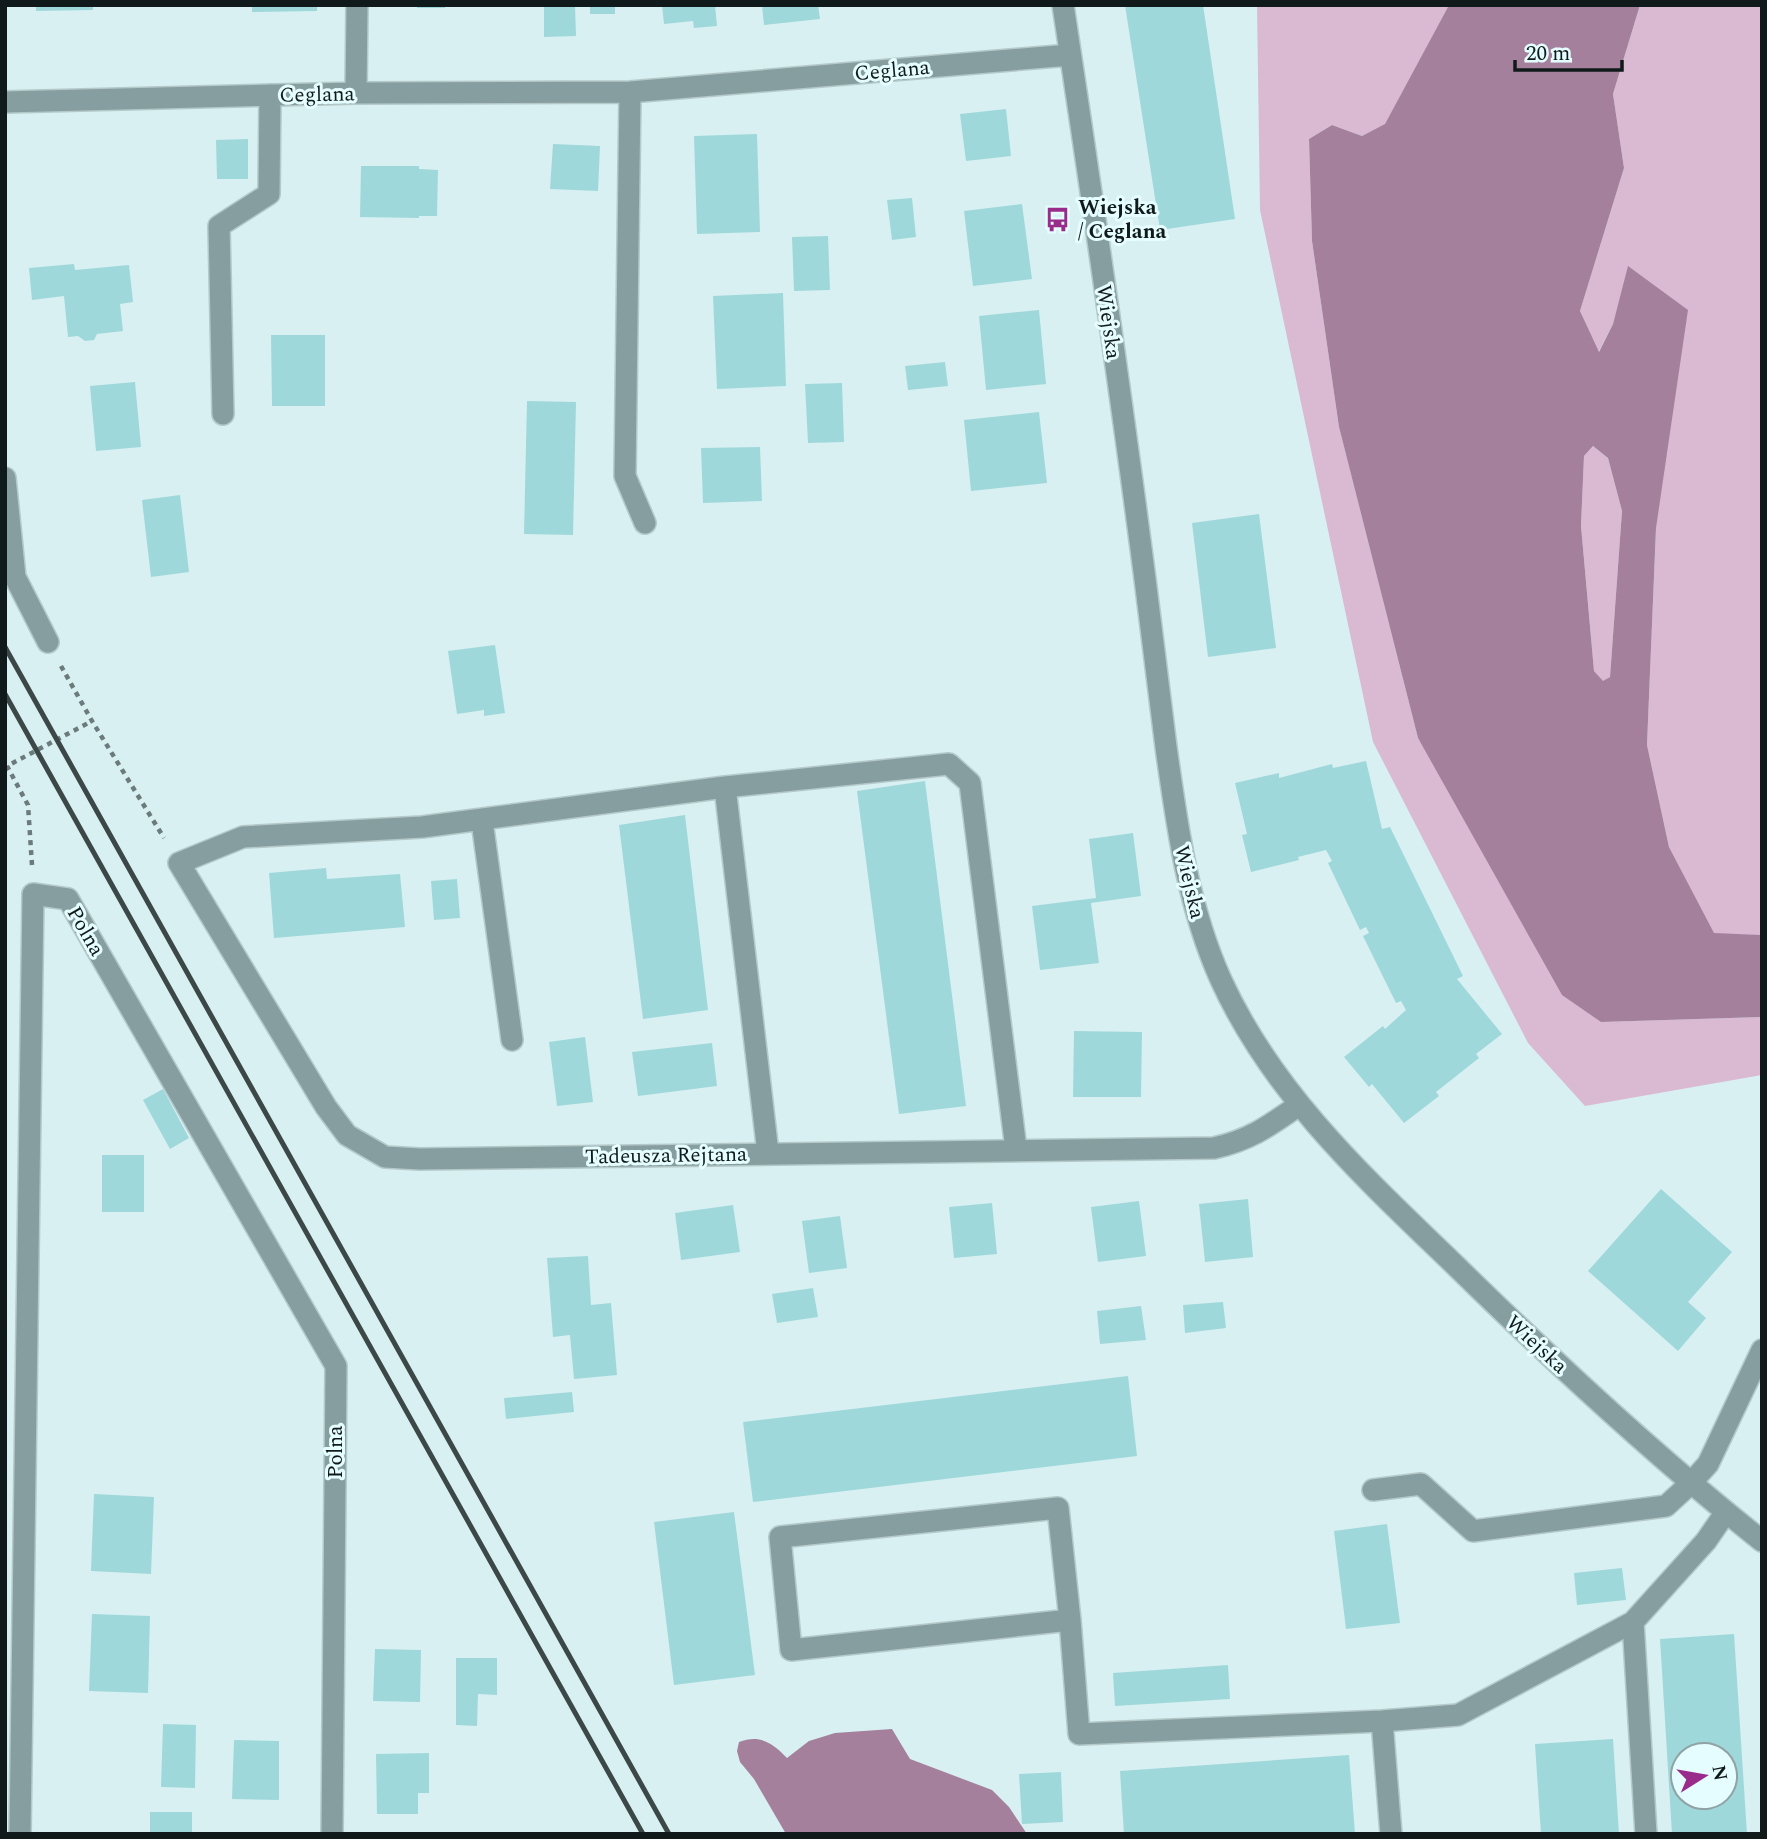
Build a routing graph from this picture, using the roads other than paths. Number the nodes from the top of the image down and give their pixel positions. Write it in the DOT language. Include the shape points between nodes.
graph roads {
  1 [pos="357,5"];
  2 [pos="1063,5"];
  3 [pos="1070,55"];
  4 [pos="629,92"];
  5 [pos="356,93"];
  6 [pos="270,95"];
  7 [pos="5,102"];
  8 [pos="223,414"];
  9 [pos="5,478"];
  10 [pos="645,523"];
  11 [pos="48,642"];
  12 [pos="724,787"];
  13 [pos="482,821"];
  14 [pos="512,1040"];
  15 [pos="1299,1105"];
  16 [pos="1016,1149"];
  17 [pos="768,1153"];
  18 [pos="1762,1350"];
  19 [pos="1690,1484"];
  20 [pos="1373,1490"];
  21 [pos="1726,1512"];
  22 [pos="1762,1541"];
  23 [pos="1070,1620"];
  24 [pos="1633,1622"];
  25 [pos="1382,1721"];
  26 [pos="20,1834"];
  27 [pos="332,1834"];
  28 [pos="1391,1834"];
  29 [pos="1646,1834"];
  1 -- 5 [label="street"];
  2 -- 3 [label="street, Wiejska"];
  3 -- 4 [label="street, Ceglana"];
  3 -- 15 [label="street, Wiejska" via="1175,817 1188,877 1201,929 1222,981 1274,1073"];
  4 -- 5 [label="street, Ceglana"];
  4 -- 10 [label="street" via="625,476"];
  5 -- 6 [label="street, Ceglana"];
  6 -- 7 [label="street, Ceglana"];
  6 -- 8 [label="street" via="269,194 219,226"];
  9 -- 11 [label="street" via="15,577"];
  12 -- 13 [label="street"];
  12 -- 16 [label="street" via="949,764 970,783"];
  12 -- 17 [label="street"];
  13 -- 14 [label="street"];
  13 -- 17 [label="street, Tadeusza Rejtana" via="243,837 180,863 347,1135 385,1157 420,1159"];
  15 -- 16 [label="street, Tadeusza Rejtana" via="1259,1133 1214,1148"];
  15 -- 19 [label="street, Wiejska" via="1338,1150 1506,1316"];
  16 -- 17 [label="street, Tadeusza Rejtana"];
  18 -- 19 [label="street" via="1708,1464"];
  19 -- 20 [label="street" via="1666,1506 1473,1531 1421,1484"];
  19 -- 21 [label="street, Wiejska"];
  21 -- 22 [label="street, Wiejska"];
  21 -- 24 [label="street"];
  23 -- 23 [label="street" via="1058,1508 779,1537 791,1650"];
  23 -- 25 [label="street" via="1079,1734"];
  24 -- 25 [label="street" via="1458,1715"];
  24 -- 29 [label="street"];
  25 -- 28 [label="street"];
  26 -- 27 [label="street, Polna" via="33,894 68,899 336,1366"];
}
